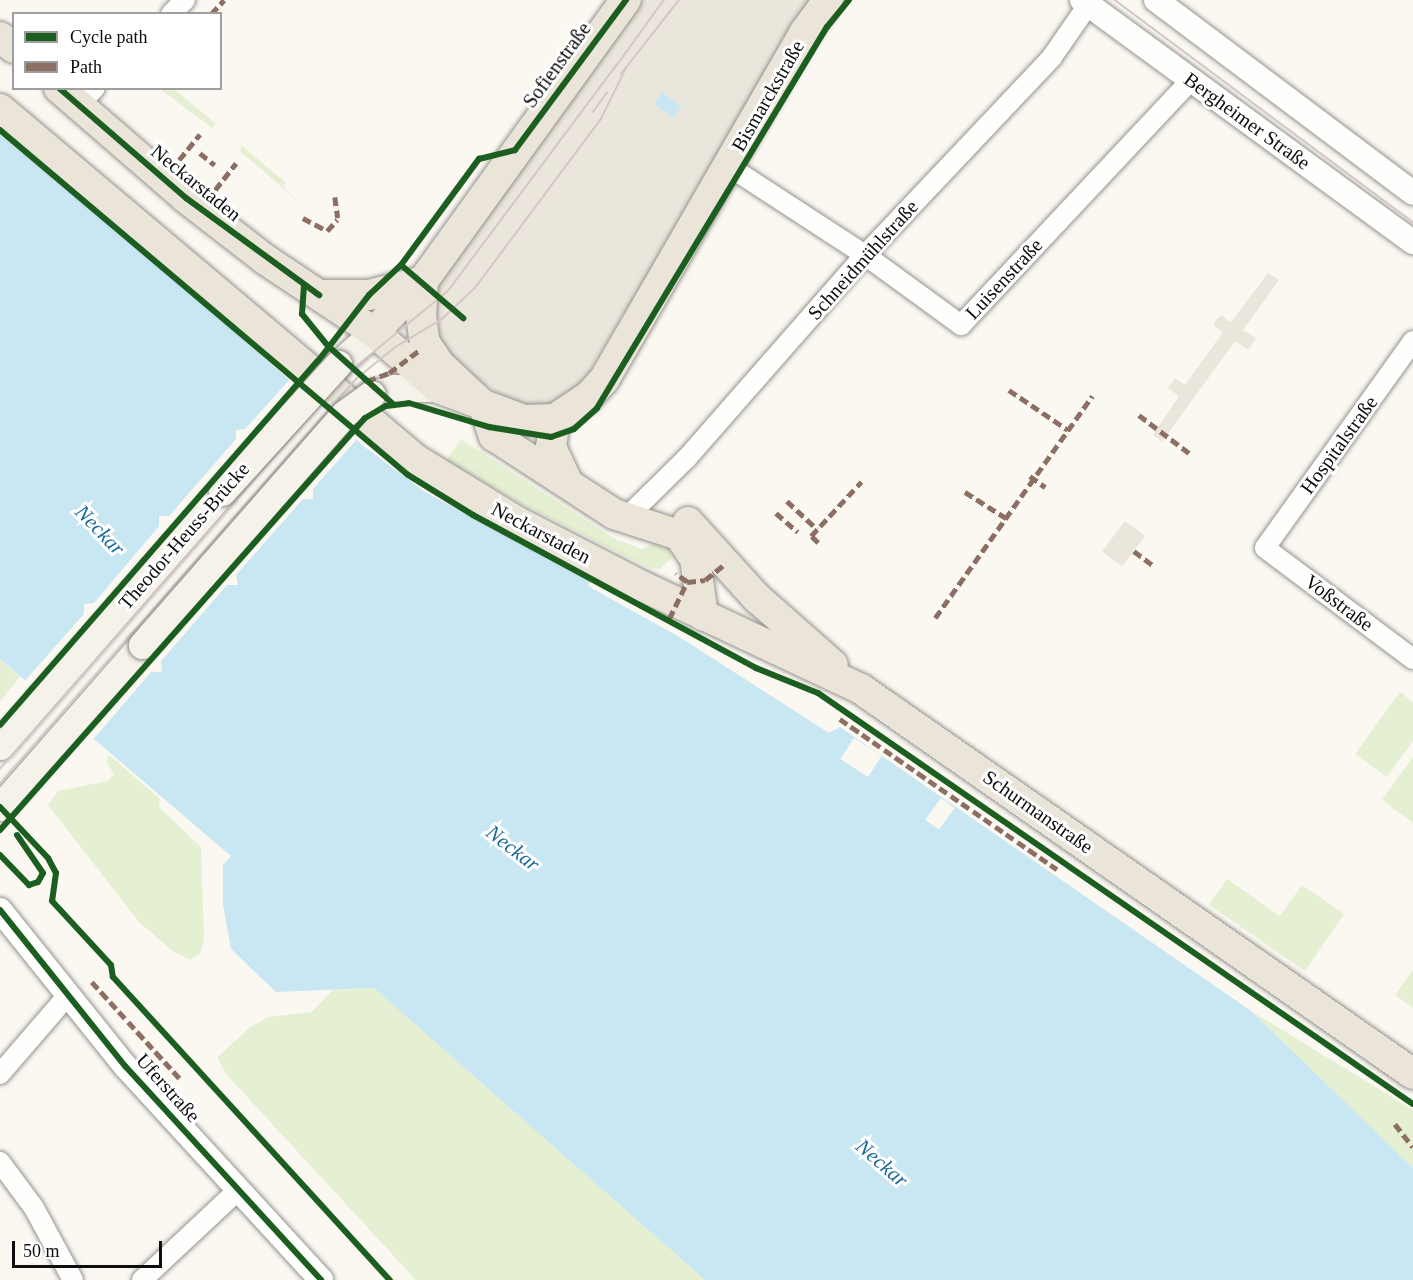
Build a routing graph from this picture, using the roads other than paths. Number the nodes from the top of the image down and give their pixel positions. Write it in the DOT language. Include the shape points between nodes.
graph roads {
  1 [pos="185,0"];
  2 [pos="626,0"];
  3 [pos="828,0"];
  4 [pos="1156,0"];
  5 [pos="1085,2"];
  6 [pos="173,12"];
  7 [pos="1191,80"];
  8 [pos="77,95"];
  9 [pos="0,109"];
  10 [pos="727,165"];
  11 [pos="1413,193"];
  12 [pos="1413,242"];
  13 [pos="870,258"];
  14 [pos="423,281"];
  15 [pos="319,295"];
  16 [pos="374,332"];
  17 [pos="1413,341"];
  18 [pos="438,388"];
  19 [pos="484,406"];
  20 [pos="555,419"];
  21 [pos="567,481"];
  22 [pos="634,505"];
  23 [pos="679,536"];
  24 [pos="1265,548"];
  25 [pos="642,586"];
  26 [pos="703,615"];
  27 [pos="1413,658"];
  28 [pos="861,689"];
  29 [pos="0,746"];
  30 [pos="0,807"];
  31 [pos="0,910"];
  32 [pos="68,995"];
  33 [pos="1401,1056"];
  34 [pos="0,1074"];
  35 [pos="1413,1074"];
  36 [pos="0,1162"];
  37 [pos="237,1191"];
  38 [pos="73,1280"];
  39 [pos="142,1280"];
  40 [pos="321,1280"];
  1 -- 6 [label="street"];
  2 -- 14 [label="main road, Sofienstraße"];
  3 -- 10 [label="main road, Bismarckstraße"];
  4 -- 11 [label="street, Bergheimer Straße"];
  5 -- 7 [label="street, Bergheimer Straße"];
  5 -- 13 [label="street, Schneidmühlstraße" via="1052,57"];
  7 -- 12 [label="street, Bergheimer Straße"];
  7 -- 13 [label="street, Luisenstraße" via="961,325"];
  8 -- 15 [label="main road, Neckarstaden" via="186,198"];
  9 -- 25 [label="main road, Neckarstaden" via="415,459 516,521"];
  10 -- 13 [label="street, Luisenstraße"];
  10 -- 20 [label="main road, Bismarckstraße" via="604,380 588,397"];
  13 -- 22 [label="street, Schneidmühlstraße"];
  14 -- 15 [label="main road" via="369,295"];
  14 -- 16 [label="main road, Sofienstraße"];
  14 -- 19 [label="main road" via="421,332 428,349"];
  15 -- 16 [label="main road, Neckarstaden"];
  16 -- 18 [label="main road, Neckarstaden"];
  16 -- 29 [label="main road, Theodor-Heuss-Brücke, bridge" via="338,364"];
  17 -- 24 [label="street, Hospitalstraße"];
  18 -- 19 [label="main road"];
  18 -- 30 [label="main road, Theodor-Heuss-Brücke, bridge" via="394,388 372,394 334,424"];
  19 -- 20 [label="main road" via="524,420"];
  19 -- 21 [label="main road" via="489,427 502,443"];
  20 -- 21 [label="main road" via="551,447"];
  21 -- 22 [label="main road"];
  22 -- 23 [label="main road"];
  22 -- 28 [label="main road" via="683,518 757,598"];
  23 -- 25 [label="main road" via="682,560 676,574"];
  23 -- 26 [label="main road" via="695,559"];
  24 -- 27 [label="street, Voßstraße"];
  25 -- 26 [label="main road, Schurmanstraße"];
  26 -- 28 [label="main road, Schurmanstraße"];
  28 -- 33 [label="main road, Schurmanstraße"];
  31 -- 32 [label="street, Uferstraße"];
  32 -- 34 [label="street"];
  32 -- 37 [label="street, Uferstraße"];
  33 -- 35 [label="main road, Schurmanstraße"];
  36 -- 38 [label="street" via="34,1208"];
  37 -- 39 [label="street"];
  37 -- 40 [label="street, Uferstraße"];
}
